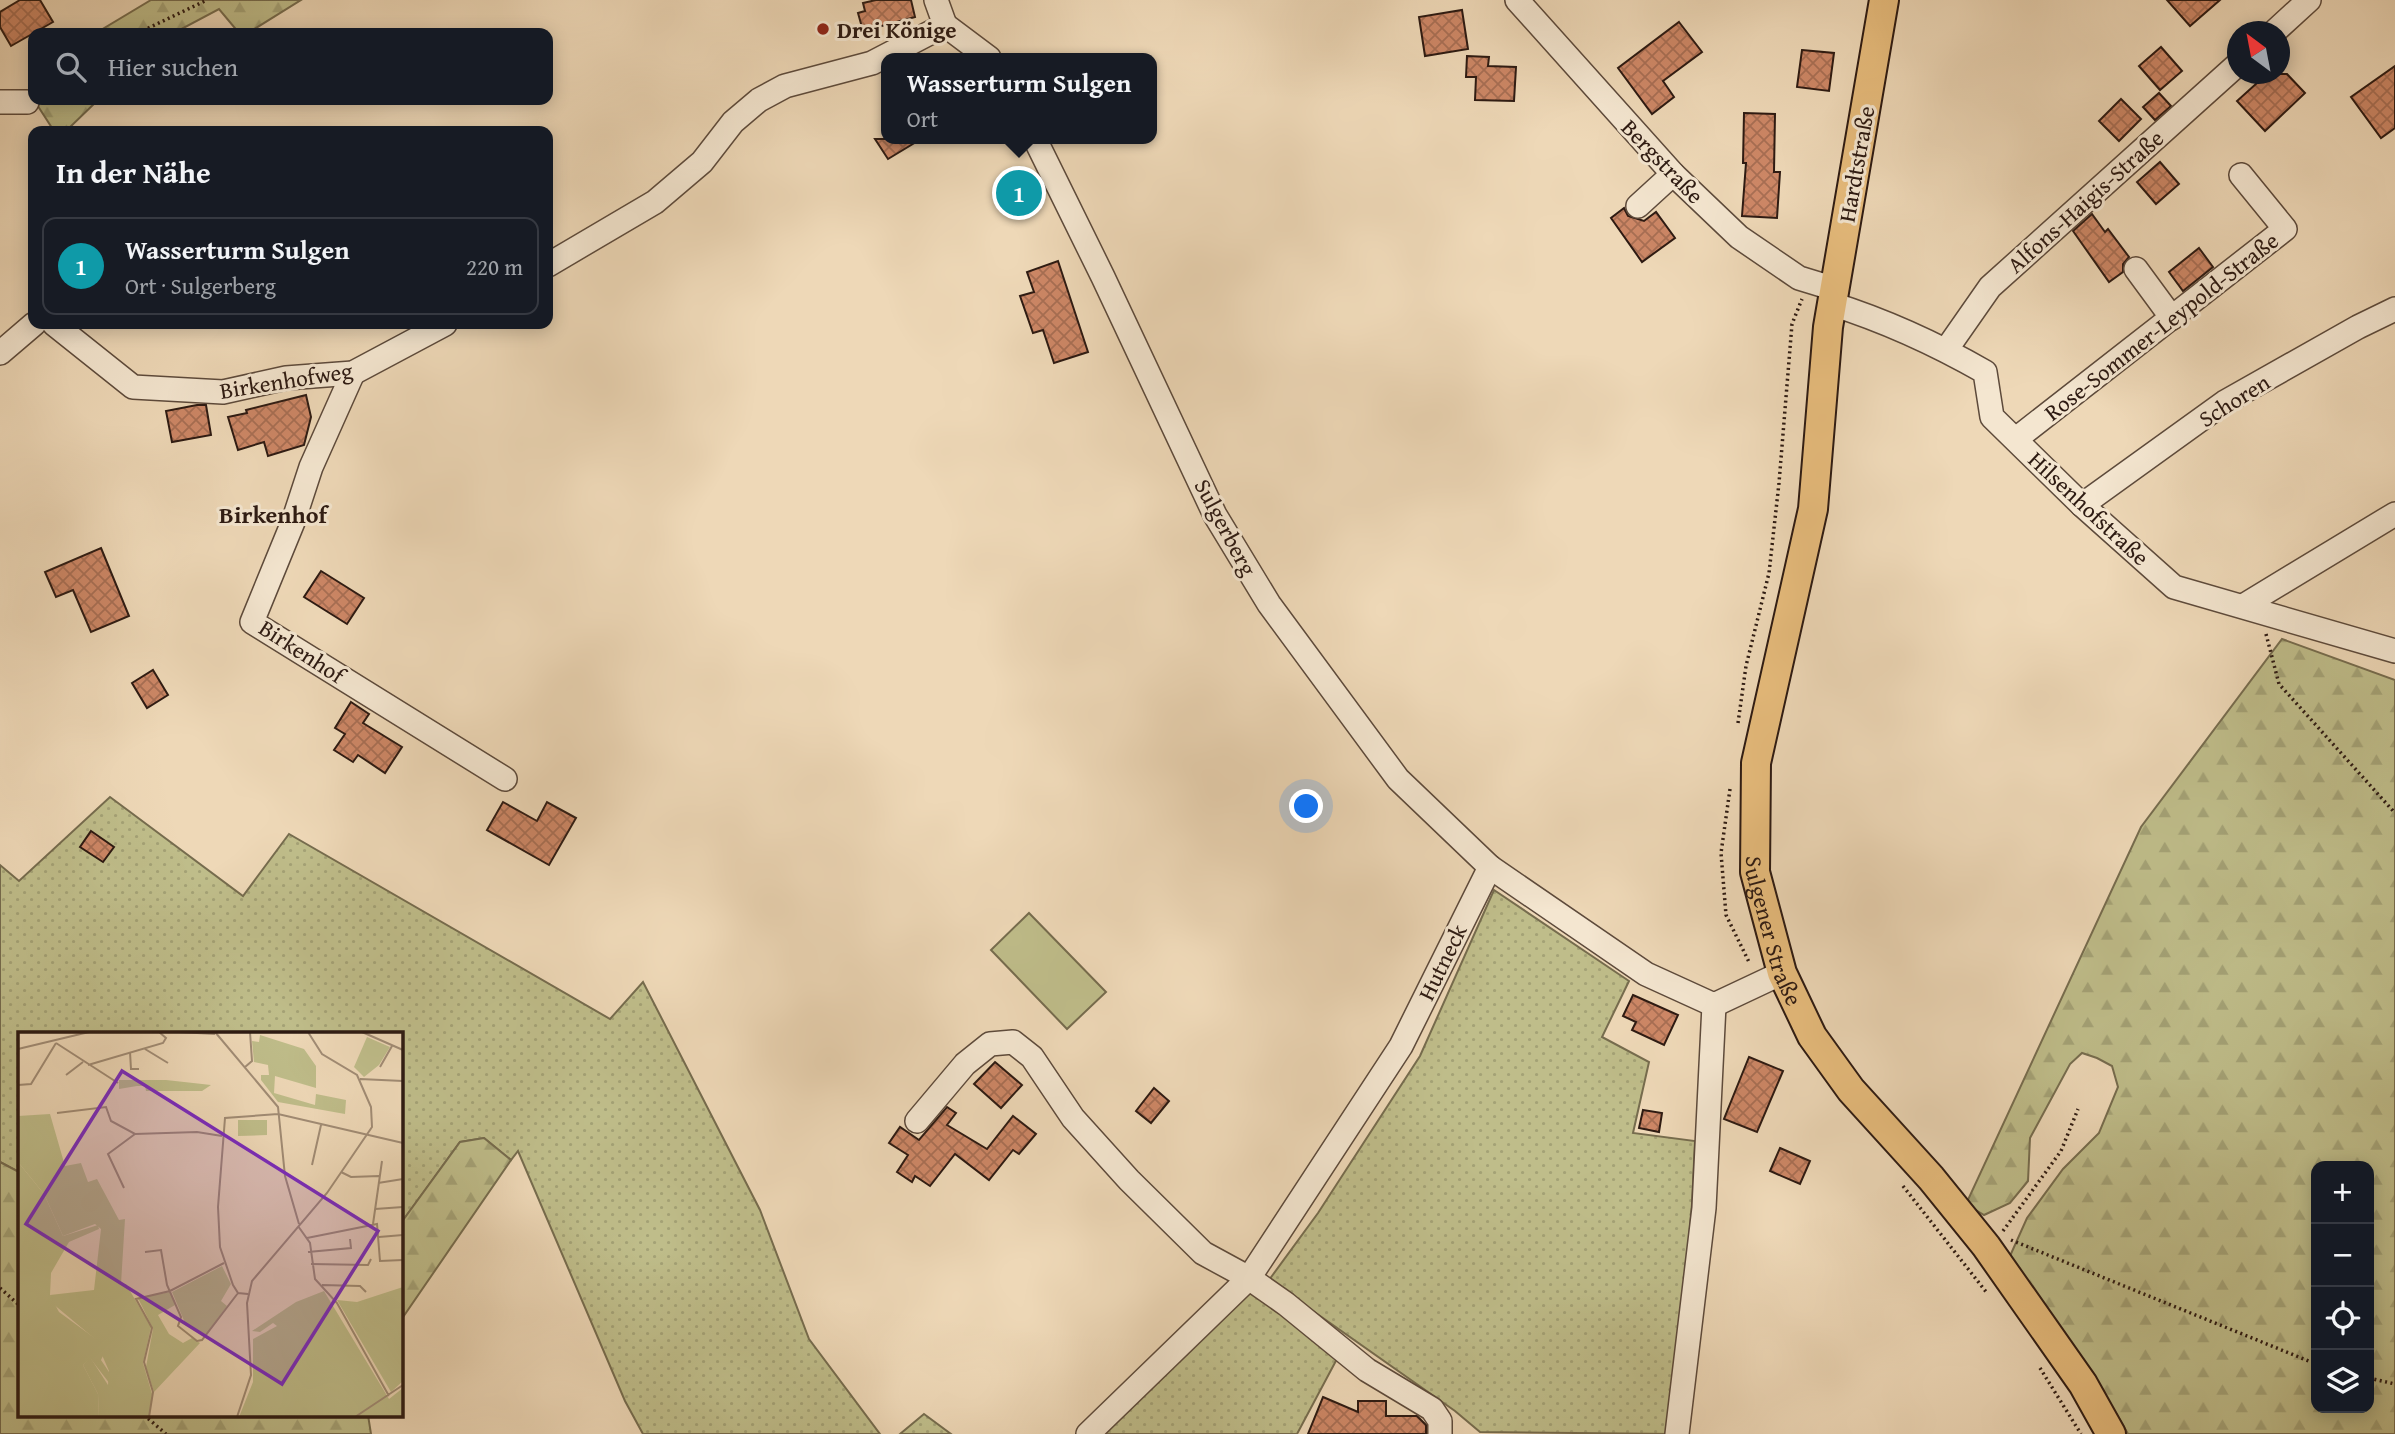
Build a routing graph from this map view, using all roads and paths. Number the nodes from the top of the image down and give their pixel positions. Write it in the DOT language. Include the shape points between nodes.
graph roads {
  1 [pos="207,0"];
  2 [pos="936,0"];
  3 [pos="1517,0"];
  4 [pos="1885,0"];
  5 [pos="2309,0"];
  6 [pos="2286,21"];
  7 [pos="945,25"];
  8 [pos="148,28"];
  9 [pos="892,53"];
  10 [pos="982,53"];
  11 [pos="881,59"];
  12 [pos="2227,74"];
  13 [pos="0,102"];
  14 [pos="27,102"];
  15 [pos="1037,144"];
  16 [pos="1673,174"];
  17 [pos="2241,175"];
  18 [pos="1638,206"];
  19 [pos="553,262"];
  20 [pos="2136,269"];
  21 [pos="1826,300"];
  22 [pos="2395,309"];
  23 [pos="2172,317"];
  24 [pos="28,329"];
  25 [pos="60,329"];
  26 [pos="436,329"];
  27 [pos="1946,349"];
  28 [pos="0,353"];
  29 [pos="353,373"];
  30 [pos="2016,439"];
  31 [pos="2082,505"];
  32 [pos="2395,514"];
  33 [pos="2251,608"];
  34 [pos="2395,651"];
  35 [pos="1737,730"];
  36 [pos="505,779"];
  37 [pos="1731,780"];
  38 [pos="2395,813"];
  39 [pos="1490,867"];
  40 [pos="1771,978"];
  41 [pos="1714,1005"];
  42 [pos="2078,1109"];
  43 [pos="917,1121"];
  44 [pos="1965,1266"];
  45 [pos="1249,1278"];
  46 [pos="0,1288"];
  47 [pos="1994,1301"];
  48 [pos="18,1304"];
  49 [pos="2036,1362"];
  50 [pos="2311,1362"];
  51 [pos="2374,1379"];
  52 [pos="2395,1384"];
  53 [pos="145,1416"];
  54 [pos="166,1434"];
  55 [pos="1088,1434"];
  56 [pos="1440,1434"];
  57 [pos="1678,1434"];
  58 [pos="2081,1434"];
  59 [pos="2111,1434"];
  1 -- 8 [label="path"];
  2 -- 7 [label="street"];
  3 -- 16 [label="street, Bergstraße"];
  4 -- 21 [label="main road, Hardtstraße"];
  5 -- 6 [label="street"];
  7 -- 9 [label="street"];
  7 -- 10 [label="street"];
  11 -- 19 [label="street" via="785,86 759,100 733,122 702,162 655,202"];
  12 -- 27 [label="street, Alfons-Haigis-Straße" via="1990,287"];
  13 -- 14 [label="street"];
  15 -- 39 [label="street, Sulgerberg" via="1215,515 1269,604 1398,779"];
  16 -- 18 [label="street"];
  16 -- 21 [label="street, Bergstraße" via="1739,237"];
  17 -- 23 [label="street, Rose-Sommer-Leypold-Straße" via="2285,229"];
  20 -- 23 [label="street"];
  21 -- 27 [label="street, Hilsenhofstraße"];
  21 -- 35 [label="path" via="1791,324 1769,573 1746,666"];
  21 -- 40 [label="main road, Sulgener Straße" via="1813,509 1756,763 1755,872"];
  22 -- 31 [label="street, Schoren" via="2225,402"];
  23 -- 30 [label="street, Rose-Sommer-Leypold-Straße"];
  24 -- 28 [label="street"];
  25 -- 29 [label="street, Birkenhofweg" via="133,387 223,392 286,379"];
  26 -- 29 [label="street, Birkenhofweg"];
  27 -- 30 [label="street, Hilsenhofstraße" via="1985,372 1992,417"];
  29 -- 36 [label="street, Birkenhof" via="311,467 252,622"];
  30 -- 31 [label="street, Hilsenhofstraße"];
  31 -- 33 [label="street, Hilsenhofstraße" via="2174,586"];
  32 -- 33 [label="street"];
  33 -- 34 [label="street, Hilsenhofstraße"];
  33 -- 38 [label="path" via="2278,684"];
  37 -- 40 [label="path" via="1721,853 1726,915"];
  39 -- 41 [label="street" via="1646,974"];
  39 -- 45 [label="street, Hutneck" via="1401,1046"];
  40 -- 41 [label="street"];
  40 -- 59 [label="main road, Sulgener Straße" via="1851,1090 1986,1246 2083,1384"];
  41 -- 57 [label="street" via="1704,1208"];
  42 -- 50 [label="path" via="2061,1151 2000,1235"];
  43 -- 45 [label="street" via="965,1064 990,1044 1013,1042 1032,1057 1073,1118 1129,1180 1203,1252"];
  44 -- 47 [label="path"];
  45 -- 55 [label="street, Hutneck"];
  45 -- 56 [label="street" via="1367,1370 1432,1409 1440,1421"];
  46 -- 48 [label="path"];
  49 -- 58 [label="path"];
  51 -- 52 [label="path"];
  53 -- 54 [label="path"];
}
